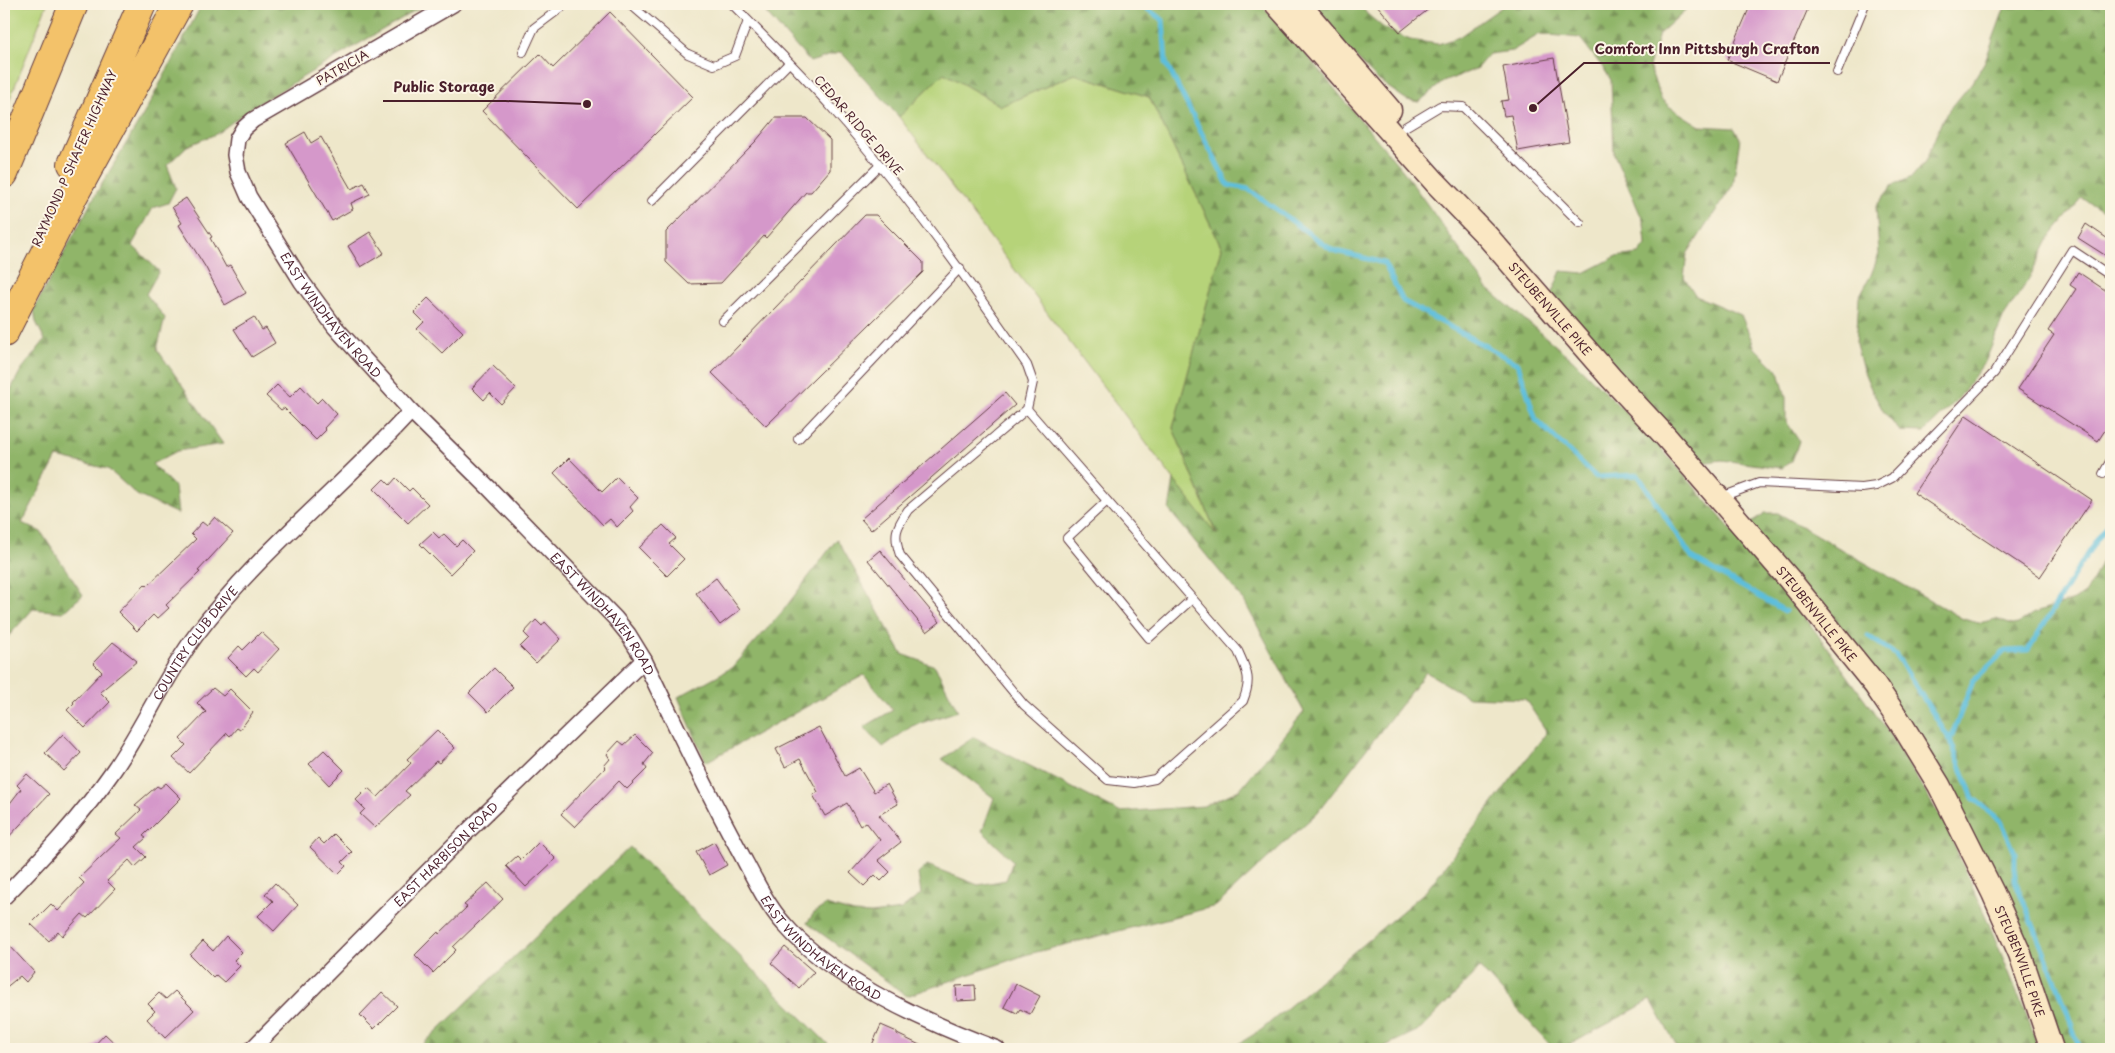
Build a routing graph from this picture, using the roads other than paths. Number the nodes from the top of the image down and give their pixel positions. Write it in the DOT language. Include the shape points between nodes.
graph roads {
  1 [pos="74,4"];
  2 [pos="142,4"];
  3 [pos="180,4"];
  4 [pos="453,4"];
  5 [pos="566,4"];
  6 [pos="630,4"];
  7 [pos="732,4"];
  8 [pos="1276,4"];
  9 [pos="1299,4"];
  10 [pos="1865,4"];
  11 [pos="748,20"];
  12 [pos="523,52"];
  13 [pos="789,63"];
  14 [pos="1836,72"];
  15 [pos="1405,127"];
  16 [pos="237,139"];
  17 [pos="880,165"];
  18 [pos="4,174"];
  19 [pos="652,201"];
  20 [pos="1580,223"];
  21 [pos="1488,237"];
  22 [pos="960,268"];
  23 [pos="2111,276"];
  24 [pos="4,311"];
  25 [pos="723,322"];
  26 [pos="4,333"];
  27 [pos="1027,409"];
  28 [pos="411,411"];
  29 [pos="798,439"];
  30 [pos="2111,460"];
  31 [pos="2103,474"];
  32 [pos="1719,498"];
  33 [pos="1107,501"];
  34 [pos="1192,599"];
  35 [pos="644,660"];
  36 [pos="4,897"];
  37 [pos="252,1049"];
  38 [pos="997,1049"];
  39 [pos="2052,1049"];
  1 -- 18 [label="highway"];
  2 -- 24 [label="highway, RAYMOND P SHAFER HIGHWAY"];
  3 -- 26 [label="highway" via="74,195"];
  4 -- 16 [label="street, PATRICIA" via="274,106 253,120"];
  5 -- 12 [label="lane" via="534,28"];
  6 -- 11 [label="lane" via="688,54 714,65 734,56"];
  7 -- 11 [label="lane, CEDAR RIDGE DRIVE"];
  8 -- 21 [label="main road, STEUBENVILLE PIKE" via="1434,182"];
  9 -- 15 [label="main road, STEUBENVILLE PIKE"];
  10 -- 14 [label="lane"];
  11 -- 13 [label="lane, CEDAR RIDGE DRIVE"];
  13 -- 17 [label="lane, CEDAR RIDGE DRIVE" via="832,107"];
  13 -- 19 [label="lane"];
  15 -- 20 [label="lane" via="1440,106 1463,107"];
  15 -- 21 [label="main road, STEUBENVILLE PIKE" via="1445,174"];
  16 -- 28 [label="street, EAST WINDHAVEN ROAD" via="234,155 249,197 302,282 334,327"];
  17 -- 22 [label="lane, CEDAR RIDGE DRIVE"];
  17 -- 25 [label="lane"];
  21 -- 32 [label="main road, STEUBENVILLE PIKE"];
  22 -- 27 [label="lane, CEDAR RIDGE DRIVE" via="1027,365 1033,382"];
  22 -- 29 [label="lane"];
  23 -- 32 [label="lane" via="2072,250 1994,373 1892,478 1876,486 1862,488 1759,483"];
  27 -- 33 [label="lane"];
  27 -- 34 [label="lane" via="908,510 898,526 895,540 900,555 1024,706 1108,780 1134,782 1155,779 1243,700 1248,688 1248,674 1238,651"];
  28 -- 35 [label="street, EAST WINDHAVEN ROAD" via="615,618"];
  28 -- 36 [label="street, COUNTRY CLUB DRIVE" via="378,448 226,598 196,636 114,770 90,803"];
  30 -- 31 [label="lane"];
  32 -- 39 [label="main road, STEUBENVILLE PIKE" via="1875,685 1934,777 1993,892 2020,954"];
  33 -- 34 [label="lane"];
  33 -- 34 [label="lane" via="1067,538 1149,638"];
  35 -- 37 [label="street, EAST HARBISON ROAD" via="466,833"];
  35 -- 38 [label="street, EAST WINDHAVEN ROAD" via="726,827 783,924 809,949 847,976 906,1011"];
}
